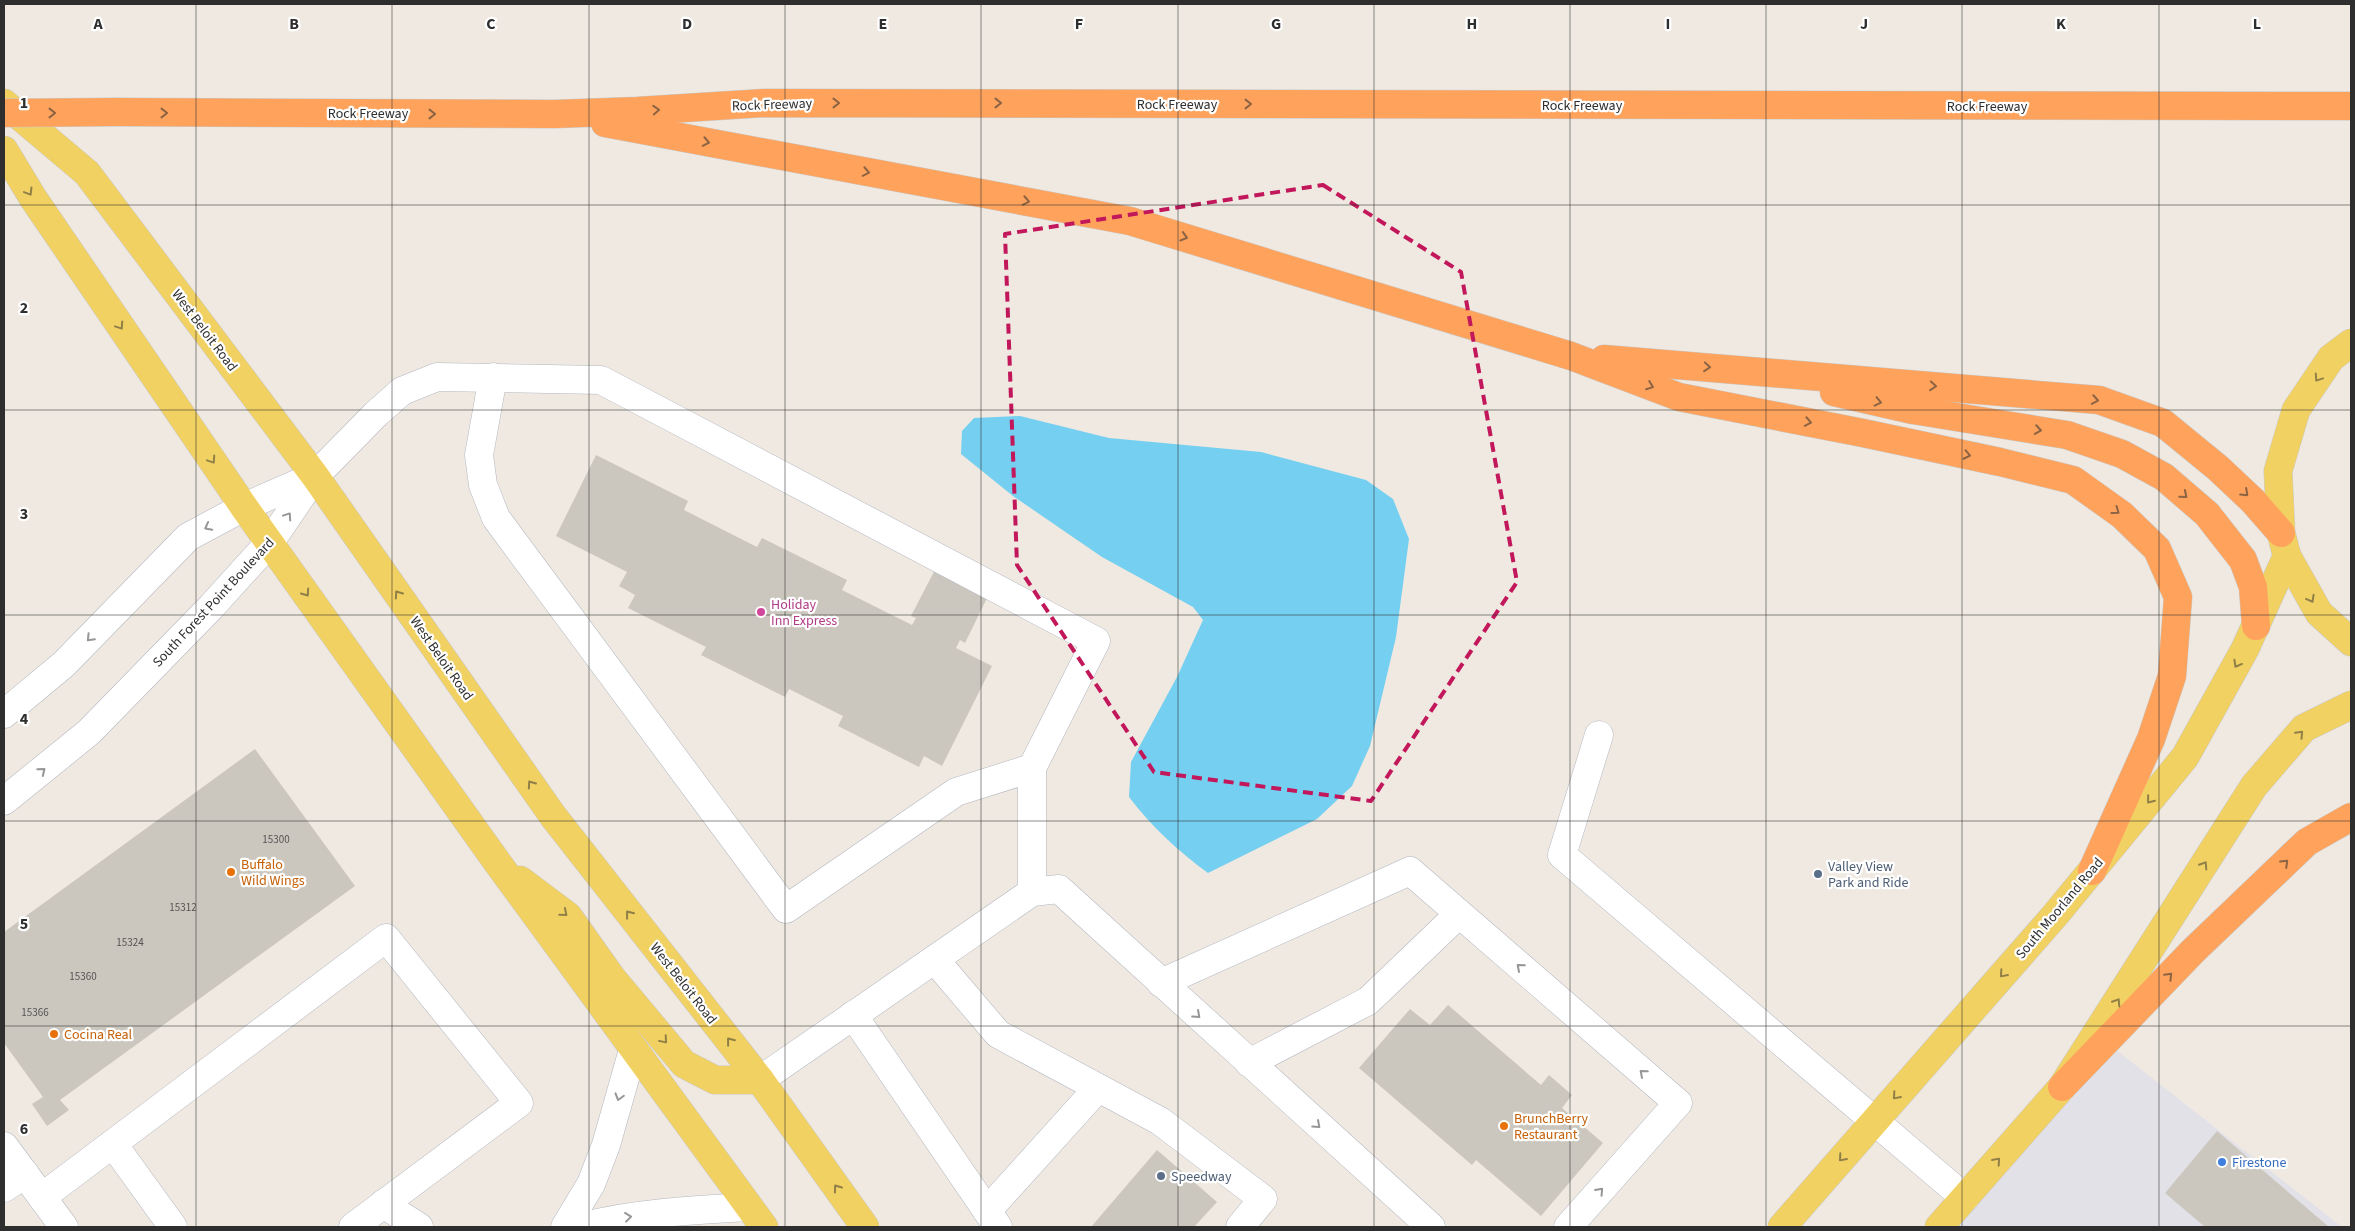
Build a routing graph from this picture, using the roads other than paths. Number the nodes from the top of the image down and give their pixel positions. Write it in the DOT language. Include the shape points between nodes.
graph roads {
  1 [pos="4,103"];
  2 [pos="2351,106"];
  3 [pos="4,113"];
  4 [pos="555,114"];
  5 [pos="4,150"];
  6 [pos="2351,343"];
  7 [pos="1571,356"];
  8 [pos="1745,370"];
  9 [pos="493,377"];
  10 [pos="315,476"];
  11 [pos="244,507"];
  12 [pos="270,542"];
  13 [pos="2284,544"];
  14 [pos="2256,626"];
  15 [pos="2351,642"];
  16 [pos="2351,706"];
  17 [pos="4,714"];
  18 [pos="1599,735"];
  19 [pos="1032,768"];
  20 [pos="4,801"];
  21 [pos="2351,817"];
  22 [pos="497,862"];
  23 [pos="2092,870"];
  24 [pos="1032,892"];
  25 [pos="1459,914"];
  26 [pos="934,960"];
  27 [pos="1161,982"];
  28 [pos="853,1015"];
  29 [pos="633,1050"];
  30 [pos="1249,1063"];
  31 [pos="760,1080"];
  32 [pos="2062,1087"];
  33 [pos="1098,1088"];
  34 [pos="1874,1121"];
  35 [pos="113,1144"];
  36 [pos="4,1146"];
  37 [pos="14,1181"];
  38 [pos="42,1197"];
  39 [pos="1965,1198"];
  40 [pos="383,1204"];
  41 [pos="756,1217"];
  42 [pos="993,1219"];
  43 [pos="64,1227"];
  44 [pos="173,1227"];
  45 [pos="353,1227"];
  46 [pos="419,1227"];
  47 [pos="565,1227"];
  48 [pos="580,1227"];
  49 [pos="865,1227"];
  50 [pos="1240,1227"];
  51 [pos="1431,1227"];
  52 [pos="1568,1227"];
  53 [pos="1782,1227"];
  54 [pos="1939,1227"];
  1 -- 10 [label="main road, West Beloit Road" via="87,173"];
  4 -- 2 [label="highway, Rock Freeway, one-way" via="765,103"];
  3 -- 4 [label="highway, Rock Freeway, one-way, bridge"];
  4 -- 7 [label="highway, one-way" via="1130,221"];
  5 -- 11 [label="main road, one-way" via="33,198"];
  6 -- 13 [label="main road, one-way" via="2331,358 2296,410 2278,470"];
  7 -- 8 [label="highway, one-way"];
  7 -- 23 [label="highway, one-way" via="1679,397 1863,432 2073,480 2122,516 2157,550 2178,596 2172,676 2151,739"];
  8 -- 13 [label="highway, one-way" via="2099,400 2163,423 2253,501"];
  8 -- 14 [label="highway, one-way" via="1913,410 2067,435 2122,454 2164,477 2201,509 2243,560 2253,587"];
  9 -- 10 [label="street" via="437,377 402,391"];
  9 -- 19 [label="street" via="601,380 1096,641"];
  9 -- 19 [label="street" via="479,455 483,484 496,518 786,909 956,792"];
  10 -- 11 [label="street"];
  12 -- 10 [label="street, South Forest Point Boulevard, one-way"];
  31 -- 10 [label="main road, West Beloit Road, one-way" via="553,816"];
  11 -- 12 [label="main road"];
  11 -- 17 [label="street, one-way" via="188,537 64,664"];
  20 -- 12 [label="street, South Forest Point Boulevard, one-way" via="89,732"];
  12 -- 22 [label="main road, one-way"];
  13 -- 14 [label="main road, South Moorland Road"];
  13 -- 15 [label="main road, one-way" via="2319,613"];
  14 -- 23 [label="main road, South Moorland Road, one-way" via="2185,757"];
  32 -- 16 [label="main road, one-way" via="2254,786 2304,728"];
  18 -- 34 [label="street" via="1562,855"];
  19 -- 24 [label="street"];
  32 -- 21 [label="highway, one-way" via="2193,951 2307,842"];
  22 -- 29 [label="main road"];
  22 -- 31 [label="main road, one-way" via="568,916 612,978 684,1064 715,1080"];
  23 -- 34 [label="main road, South Moorland Road, one-way"];
  24 -- 26 [label="street"];
  24 -- 27 [label="street" via="1059,889"];
  25 -- 27 [label="street" via="1410,871"];
  25 -- 30 [label="street" via="1368,1000"];
  52 -- 25 [label="street, one-way" via="1678,1103"];
  26 -- 28 [label="street"];
  26 -- 33 [label="street" via="998,1034"];
  27 -- 30 [label="street, one-way"];
  28 -- 31 [label="street"];
  28 -- 42 [label="street"];
  29 -- 41 [label="main road"];
  29 -- 47 [label="street, one-way" via="606,1145 591,1184"];
  30 -- 51 [label="street, one-way"];
  49 -- 31 [label="main road, West Beloit Road, one-way"];
  39 -- 32 [label="main road, one-way"];
  33 -- 42 [label="street"];
  33 -- 50 [label="street" via="1160,1121 1263,1199"];
  34 -- 39 [label="street"];
  34 -- 53 [label="main road, South Moorland Road, one-way"];
  35 -- 38 [label="street"];
  35 -- 40 [label="street" via="386,938 519,1103"];
  35 -- 44 [label="street"];
  36 -- 37 [label="street"];
  37 -- 38 [label="street"];
  38 -- 43 [label="street"];
  39 -- 54 [label="main road"];
  40 -- 45 [label="street"];
  40 -- 46 [label="street"];
  48 -- 41 [label="street, one-way" via="620,1218 688,1210"];
}
